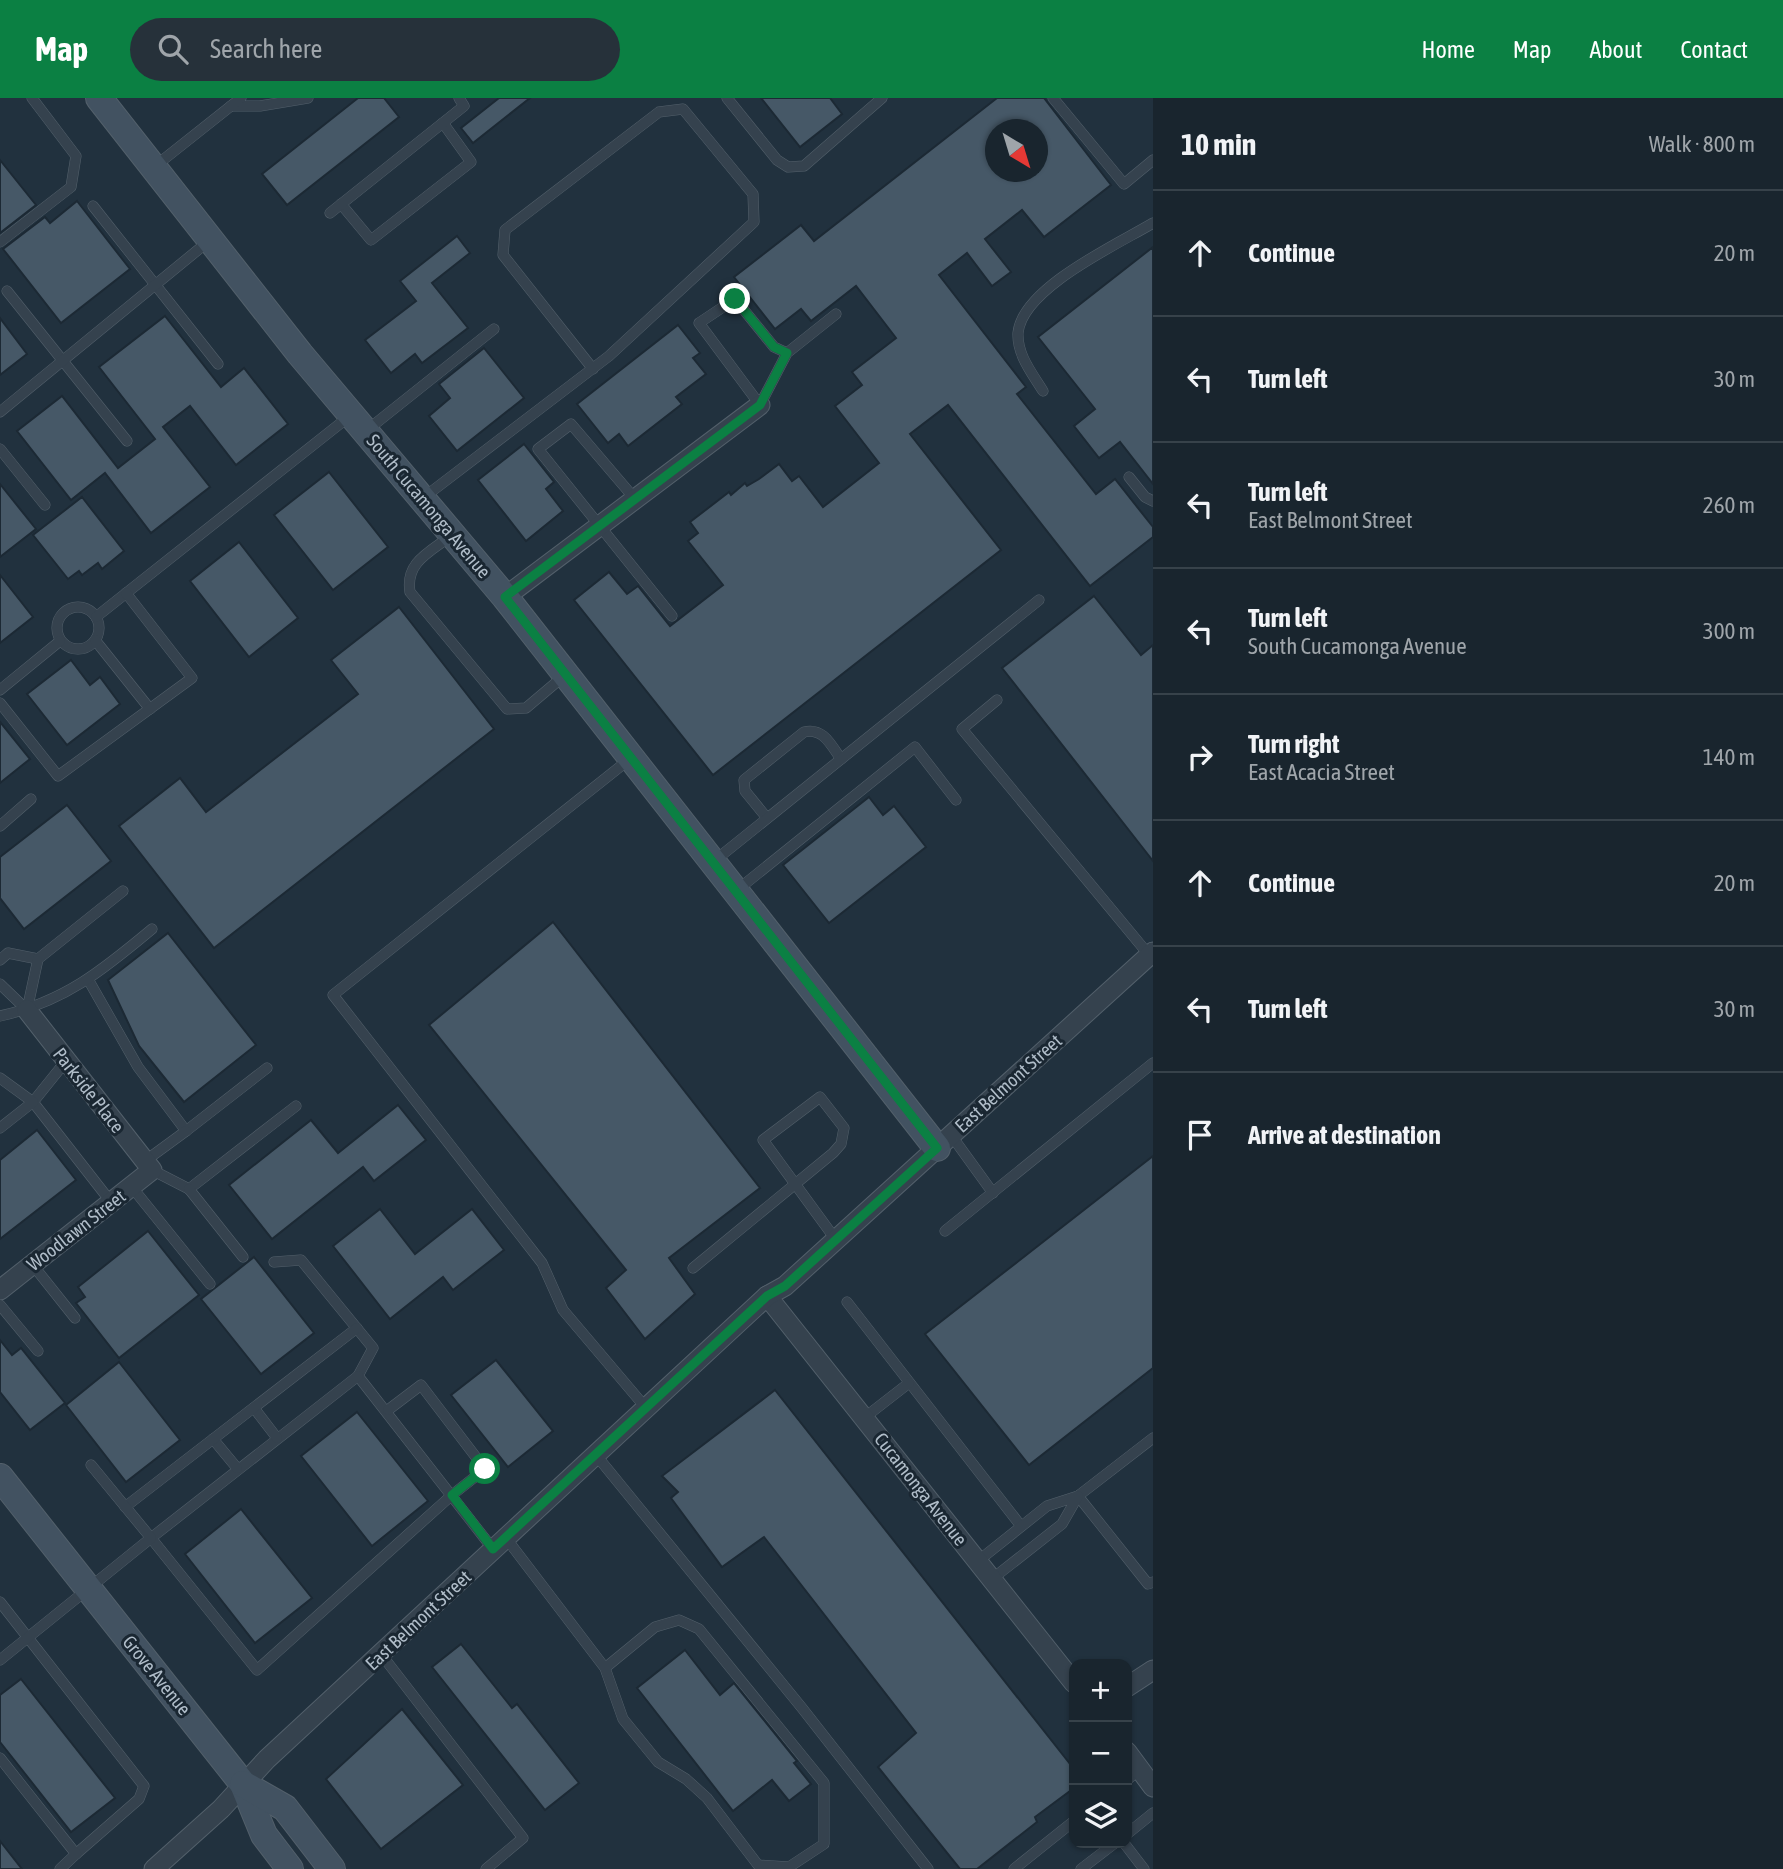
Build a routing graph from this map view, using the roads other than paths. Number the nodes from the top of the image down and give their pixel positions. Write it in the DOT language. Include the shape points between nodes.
graph roads {
  1 [pos="32,98"];
  2 [pos="99,98"];
  3 [pos="241,98"];
  4 [pos="309,98"];
  5 [pos="474,98"];
  6 [pos="727,98"];
  7 [pos="882,98"];
  8 [pos="1054,98"];
  9 [pos="461,102"];
  10 [pos="231,106"];
  11 [pos="443,123"];
  12 [pos="1153,160"];
  13 [pos="153,167"];
  14 [pos="341,204"];
  15 [pos="93,205"];
  16 [pos="330,212"];
  17 [pos="1153,223"];
  18 [pos="211,240"];
  19 [pos="0,242"];
  20 [pos="155,286"];
  21 [pos="7,291"];
  22 [pos="836,314"];
  23 [pos="494,329"];
  24 [pos="787,353"];
  25 [pos="64,362"];
  26 [pos="218,364"];
  27 [pos="593,369"];
  28 [pos="1043,391"];
  29 [pos="760,405"];
  30 [pos="0,412"];
  31 [pos="358,423"];
  32 [pos="127,441"];
  33 [pos="0,449"];
  34 [pos="1129,477"];
  35 [pos="422,499"];
  36 [pos="635,499"];
  37 [pos="1153,501"];
  38 [pos="45,505"];
  39 [pos="598,527"];
  40 [pos="452,534"];
  41 [pos="126,593"];
  42 [pos="505,597"];
  43 [pos="1039,600"];
  44 [pos="672,616"];
  45 [pos="96,617"];
  46 [pos="60,640"];
  47 [pos="95,640"];
  48 [pos="566,674"];
  49 [pos="0,690"];
  50 [pos="997,700"];
  51 [pos="0,703"];
  52 [pos="149,709"];
  53 [pos="631,758"];
  54 [pos="841,758"];
  55 [pos="31,799"];
  56 [pos="956,800"];
  57 [pos="767,818"];
  58 [pos="0,825"];
  59 [pos="713,862"];
  60 [pos="123,891"];
  61 [pos="735,891"];
  62 [pos="152,929"];
  63 [pos="1151,954"];
  64 [pos="38,959"];
  65 [pos="0,960"];
  66 [pos="89,981"];
  67 [pos="0,984"];
  68 [pos="27,1010"];
  69 [pos="0,1016"];
  70 [pos="66,1060"];
  71 [pos="1153,1063"];
  72 [pos="267,1068"];
  73 [pos="0,1078"];
  74 [pos="33,1102"];
  75 [pos="296,1106"];
  76 [pos="0,1128"];
  77 [pos="186,1131"];
  78 [pos="944,1142"];
  79 [pos="148,1166"];
  80 [pos="796,1185"];
  81 [pos="131,1186"];
  82 [pos="189,1189"];
  83 [pos="993,1193"];
  84 [pos="111,1202"];
  85 [pos="945,1231"];
  86 [pos="835,1240"];
  87 [pos="243,1257"];
  88 [pos="274,1262"];
  89 [pos="32,1264"];
  90 [pos="693,1268"];
  91 [pos="210,1284"];
  92 [pos="0,1290"];
  93 [pos="767,1296"];
  94 [pos="847,1302"];
  95 [pos="0,1305"];
  96 [pos="75,1318"];
  97 [pos="357,1328"];
  98 [pos="38,1351"];
  99 [pos="358,1376"];
  100 [pos="909,1382"];
  101 [pos="254,1408"];
  102 [pos="646,1408"];
  103 [pos="388,1410"];
  104 [pos="864,1418"];
  105 [pos="277,1438"];
  106 [pos="1153,1438"];
  107 [pos="214,1439"];
  108 [pos="596,1455"];
  109 [pos="91,1465"];
  110 [pos="237,1468"];
  111 [pos="0,1477"];
  112 [pos="452,1495"];
  113 [pos="1078,1496"];
  114 [pos="125,1507"];
  115 [pos="1021,1527"];
  116 [pos="151,1538"];
  117 [pos="500,1544"];
  118 [pos="978,1561"];
  119 [pos="992,1579"];
  120 [pos="1153,1582"];
  121 [pos="90,1590"];
  122 [pos="0,1602"];
  123 [pos="28,1638"];
  124 [pos="380,1654"];
  125 [pos="0,1660"];
  126 [pos="606,1668"];
  127 [pos="1153,1670"];
  128 [pos="1069,1677"];
  129 [pos="1132,1684"];
  130 [pos="0,1758"];
  131 [pos="1133,1774"];
  132 [pos="243,1784"];
  133 [pos="1153,1787"];
  134 [pos="1153,1813"];
  135 [pos="1069,1825"];
  136 [pos="1132,1830"];
  137 [pos="1108,1848"];
  138 [pos="1128,1848"];
  139 [pos="76,1854"];
  140 [pos="60,1869"];
  141 [pos="153,1869"];
  142 [pos="290,1869"];
  143 [pos="332,1869"];
  144 [pos="486,1869"];
  145 [pos="928,1869"];
  146 [pos="1014,1869"];
  147 [pos="1081,1869"];
  148 [pos="1144,1869"];
  1 -- 19 [label="lane" via="76,156 71,187"];
  2 -- 13 [label="street, South Cucamonga Avenue"];
  3 -- 10 [label="lane"];
  4 -- 10 [label="lane"];
  5 -- 9 [label="lane"];
  6 -- 7 [label="lane" via="777,160 788,167 804,166"];
  8 -- 12 [label="lane" via="1124,184"];
  9 -- 11 [label="lane"];
  10 -- 13 [label="lane"];
  11 -- 14 [label="lane"];
  11 -- 14 [label="lane" via="471,162 371,240"];
  13 -- 18 [label="street, South Cucamonga Avenue"];
  14 -- 16 [label="lane"];
  15 -- 20 [label="lane"];
  17 -- 28 [label="lane" via="1084,263 1028,309 1021,320 1020,347"];
  18 -- 20 [label="lane"];
  18 -- 31 [label="street, South Cucamonga Avenue"];
  20 -- 25 [label="lane"];
  20 -- 26 [label="lane"];
  21 -- 25 [label="lane"];
  22 -- 24 [label="lane"];
  23 -- 31 [label="lane"];
  24 -- 29 [label="lane"];
  24 -- 29 [label="lane" via="774,347 735,299 699,323"];
  25 -- 30 [label="lane"];
  25 -- 32 [label="lane"];
  27 -- 27 [label="lane" via="754,222 753,194 683,109 659,112 505,230 503,255"];
  27 -- 35 [label="lane"];
  29 -- 36 [label="street"];
  31 -- 35 [label="street, South Cucamonga Avenue"];
  31 -- 41 [label="lane"];
  33 -- 38 [label="lane"];
  34 -- 37 [label="lane"];
  35 -- 40 [label="street, South Cucamonga Avenue"];
  36 -- 39 [label="street"];
  36 -- 39 [label="lane" via="571,424 538,449"];
  39 -- 42 [label="street"];
  39 -- 44 [label="lane"];
  40 -- 42 [label="street, South Cucamonga Avenue"];
  40 -- 48 [label="lane" via="411,568 410,592 498,701 507,709 526,708"];
  41 -- 45 [label="lane"];
  41 -- 52 [label="lane" via="192,678"];
  42 -- 48 [label="street, South Cucamonga Avenue"];
  43 -- 54 [label="lane"];
  45 -- 46 [label="lane" via="82,607 68,609 56,627"];
  45 -- 47 [label="lane"];
  46 -- 47 [label="lane" via="78,649"];
  46 -- 49 [label="lane"];
  47 -- 52 [label="lane"];
  48 -- 53 [label="street, South Cucamonga Avenue"];
  50 -- 63 [label="lane" via="962,729"];
  51 -- 52 [label="lane" via="58,776"];
  53 -- 59 [label="street, South Cucamonga Avenue"];
  53 -- 102 [label="lane" via="333,995 541,1263 563,1310"];
  54 -- 57 [label="lane"];
  54 -- 57 [label="lane" via="821,733 812,730 744,780 745,791"];
  55 -- 58 [label="lane"];
  56 -- 61 [label="lane" via="915,747"];
  57 -- 59 [label="lane"];
  59 -- 61 [label="street, South Cucamonga Avenue"];
  60 -- 64 [label="lane"];
  61 -- 78 [label="street, South Cucamonga Avenue"];
  62 -- 66 [label="lane"];
  63 -- 78 [label="street, East Belmont Street"];
  64 -- 65 [label="lane" via="8,953"];
  64 -- 68 [label="lane"];
  66 -- 68 [label="lane"];
  66 -- 77 [label="lane" via="138,1068"];
  67 -- 68 [label="lane"];
  68 -- 69 [label="lane"];
  68 -- 70 [label="street, Parkside Place"];
  70 -- 74 [label="lane"];
  70 -- 79 [label="street, Parkside Place"];
  71 -- 83 [label="lane"];
  72 -- 77 [label="lane"];
  73 -- 74 [label="lane"];
  74 -- 76 [label="lane"];
  74 -- 84 [label="lane"];
  75 -- 82 [label="lane"];
  77 -- 79 [label="lane"];
  78 -- 83 [label="lane"];
  78 -- 86 [label="street, East Belmont Street"];
  79 -- 81 [label="street, Woodlawn Street"];
  79 -- 82 [label="lane"];
  80 -- 80 [label="lane" via="763,1140 820,1097 844,1128 841,1144"];
  80 -- 86 [label="lane"];
  80 -- 90 [label="lane"];
  81 -- 84 [label="street, Woodlawn Street"];
  81 -- 91 [label="lane"];
  82 -- 87 [label="lane"];
  83 -- 85 [label="lane"];
  84 -- 89 [label="street, Woodlawn Street"];
  86 -- 93 [label="street, East Belmont Street" via="785,1286"];
  88 -- 97 [label="lane" via="302,1260"];
  89 -- 92 [label="street, Woodlawn Street"];
  89 -- 96 [label="lane"];
  93 -- 102 [label="street, East Belmont Street"];
  93 -- 104 [label="street, Cucamonga Avenue"];
  94 -- 100 [label="lane"];
  95 -- 98 [label="lane"];
  97 -- 99 [label="lane" via="373,1348"];
  97 -- 101 [label="lane"];
  99 -- 103 [label="lane"];
  99 -- 105 [label="lane"];
  100 -- 104 [label="lane"];
  100 -- 115 [label="lane"];
  101 -- 105 [label="lane"];
  101 -- 107 [label="lane"];
  102 -- 108 [label="street, East Belmont Street"];
  103 -- 112 [label="lane"];
  103 -- 112 [label="lane" via="421,1385 485,1469"];
  104 -- 118 [label="street, Cucamonga Avenue"];
  105 -- 110 [label="lane"];
  106 -- 113 [label="lane"];
  107 -- 110 [label="lane"];
  107 -- 114 [label="lane"];
  108 -- 117 [label="street, East Belmont Street"];
  108 -- 145 [label="lane"];
  109 -- 114 [label="lane"];
  110 -- 116 [label="lane"];
  111 -- 121 [label="street, Grove Avenue"];
  112 -- 116 [label="lane" via="257,1671"];
  112 -- 117 [label="lane"];
  113 -- 115 [label="lane" via="1047,1506"];
  113 -- 119 [label="lane" via="1062,1524"];
  113 -- 120 [label="lane" via="1148,1584"];
  114 -- 116 [label="lane"];
  115 -- 118 [label="lane"];
  116 -- 121 [label="lane"];
  117 -- 124 [label="street, East Belmont Street"];
  117 -- 126 [label="lane"];
  118 -- 119 [label="street, Cucamonga Avenue"];
  119 -- 128 [label="street, Cucamonga Avenue"];
  121 -- 123 [label="lane"];
  121 -- 132 [label="street, Grove Avenue"];
  122 -- 123 [label="lane"];
  123 -- 125 [label="lane"];
  123 -- 139 [label="lane" via="144,1786 139,1800"];
  124 -- 132 [label="street, East Belmont Street"];
  124 -- 144 [label="lane" via="523,1838"];
  126 -- 126 [label="lane" via="622,1719 658,1762 707,1798 758,1864 789,1867 824,1844 824,1783 699,1629 679,1620 655,1627"];
  127 -- 129 [label="street"];
  130 -- 139 [label="lane"];
  131 -- 133 [label="street"];
  132 -- 141 [label="street, East Belmont Street"];
  132 -- 142 [label="street, Grove Avenue" via="264,1835"];
  132 -- 143 [label="street, Grove Avenue" via="285,1808"];
  134 -- 136 [label="lane"];
  135 -- 146 [label="lane"];
  137 -- 147 [label="lane"];
  138 -- 148 [label="lane"];
  139 -- 140 [label="lane"];
}
